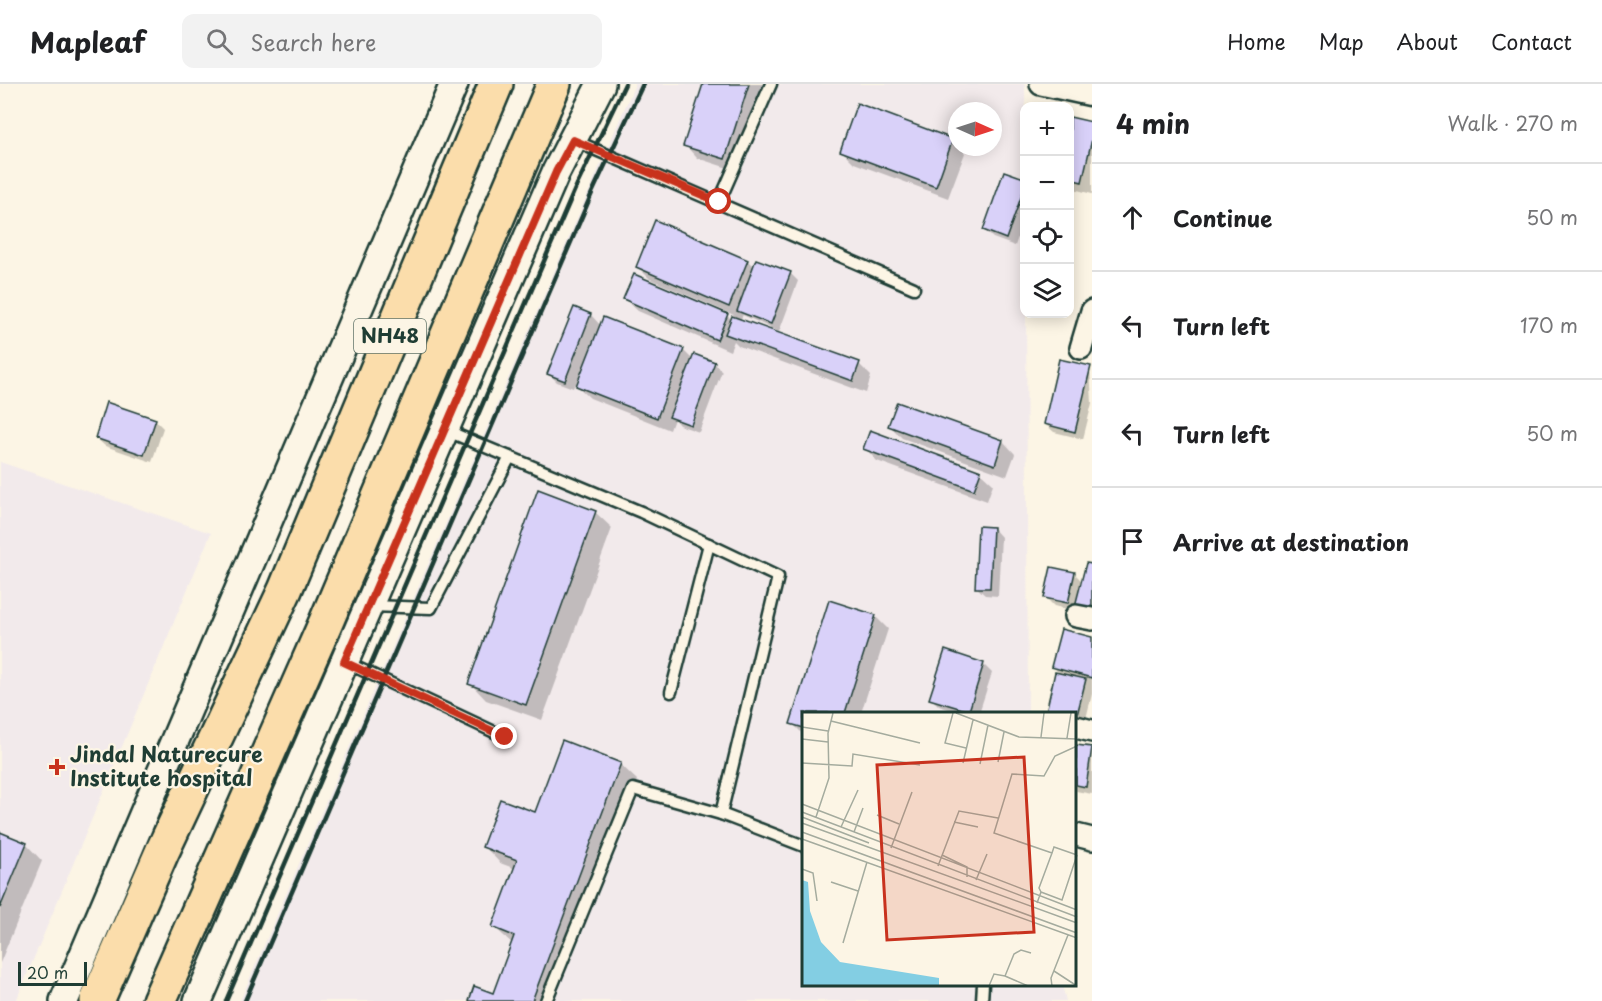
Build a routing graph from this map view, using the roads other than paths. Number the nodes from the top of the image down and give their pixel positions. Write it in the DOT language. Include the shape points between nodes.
graph roads {
  1 [pos="454,84"];
  2 [pos="496,84"];
  3 [pos="555,84"];
  4 [pos="564,84"];
  5 [pos="601,84"];
  6 [pos="771,84"];
  7 [pos="1041,84"];
  8 [pos="1092,95"];
  9 [pos="573,140"];
  10 [pos="530,142"];
  11 [pos="719,202"];
  12 [pos="914,288"];
  13 [pos="1092,311"];
  14 [pos="1081,348"];
  15 [pos="444,430"];
  16 [pos="510,457"];
  17 [pos="709,544"];
  18 [pos="369,606"];
  19 [pos="344,662"];
  20 [pos="671,692"];
  21 [pos="1077,727"];
  22 [pos="1092,731"];
  23 [pos="505,737"];
  24 [pos="721,814"];
  25 [pos="1077,835"];
  26 [pos="1092,839"];
  27 [pos="802,845"];
  28 [pos="983,986"];
  29 [pos="64,1001"];
  30 [pos="97,1001"];
  31 [pos="159,1001"];
  32 [pos="198,1001"];
  33 [pos="546,1001"];
  34 [pos="982,1001"];
  1 -- 29 [label="street"];
  2 -- 30 [label="highway, NH48" via="285,590"];
  3 -- 10 [label="highway, NH48"];
  4 -- 10 [label="highway"];
  5 -- 9 [label="street"];
  6 -- 11 [label="lane"];
  7 -- 8 [label="street"];
  9 -- 11 [label="lane"];
  9 -- 15 [label="street"];
  10 -- 31 [label="highway, NH48" via="326,622"];
  11 -- 12 [label="lane"];
  13 -- 14 [label="street"];
  15 -- 16 [label="lane"];
  15 -- 18 [label="street"];
  16 -- 17 [label="lane"];
  16 -- 18 [label="lane" via="430,608"];
  17 -- 20 [label="lane"];
  17 -- 24 [label="lane" via="778,577"];
  18 -- 19 [label="street"];
  19 -- 23 [label="lane"];
  19 -- 32 [label="street"];
  21 -- 22 [label="street"];
  24 -- 27 [label="lane"];
  24 -- 33 [label="lane" via="633,789"];
  25 -- 26 [label="street"];
  28 -- 34 [label="lane"];
}
